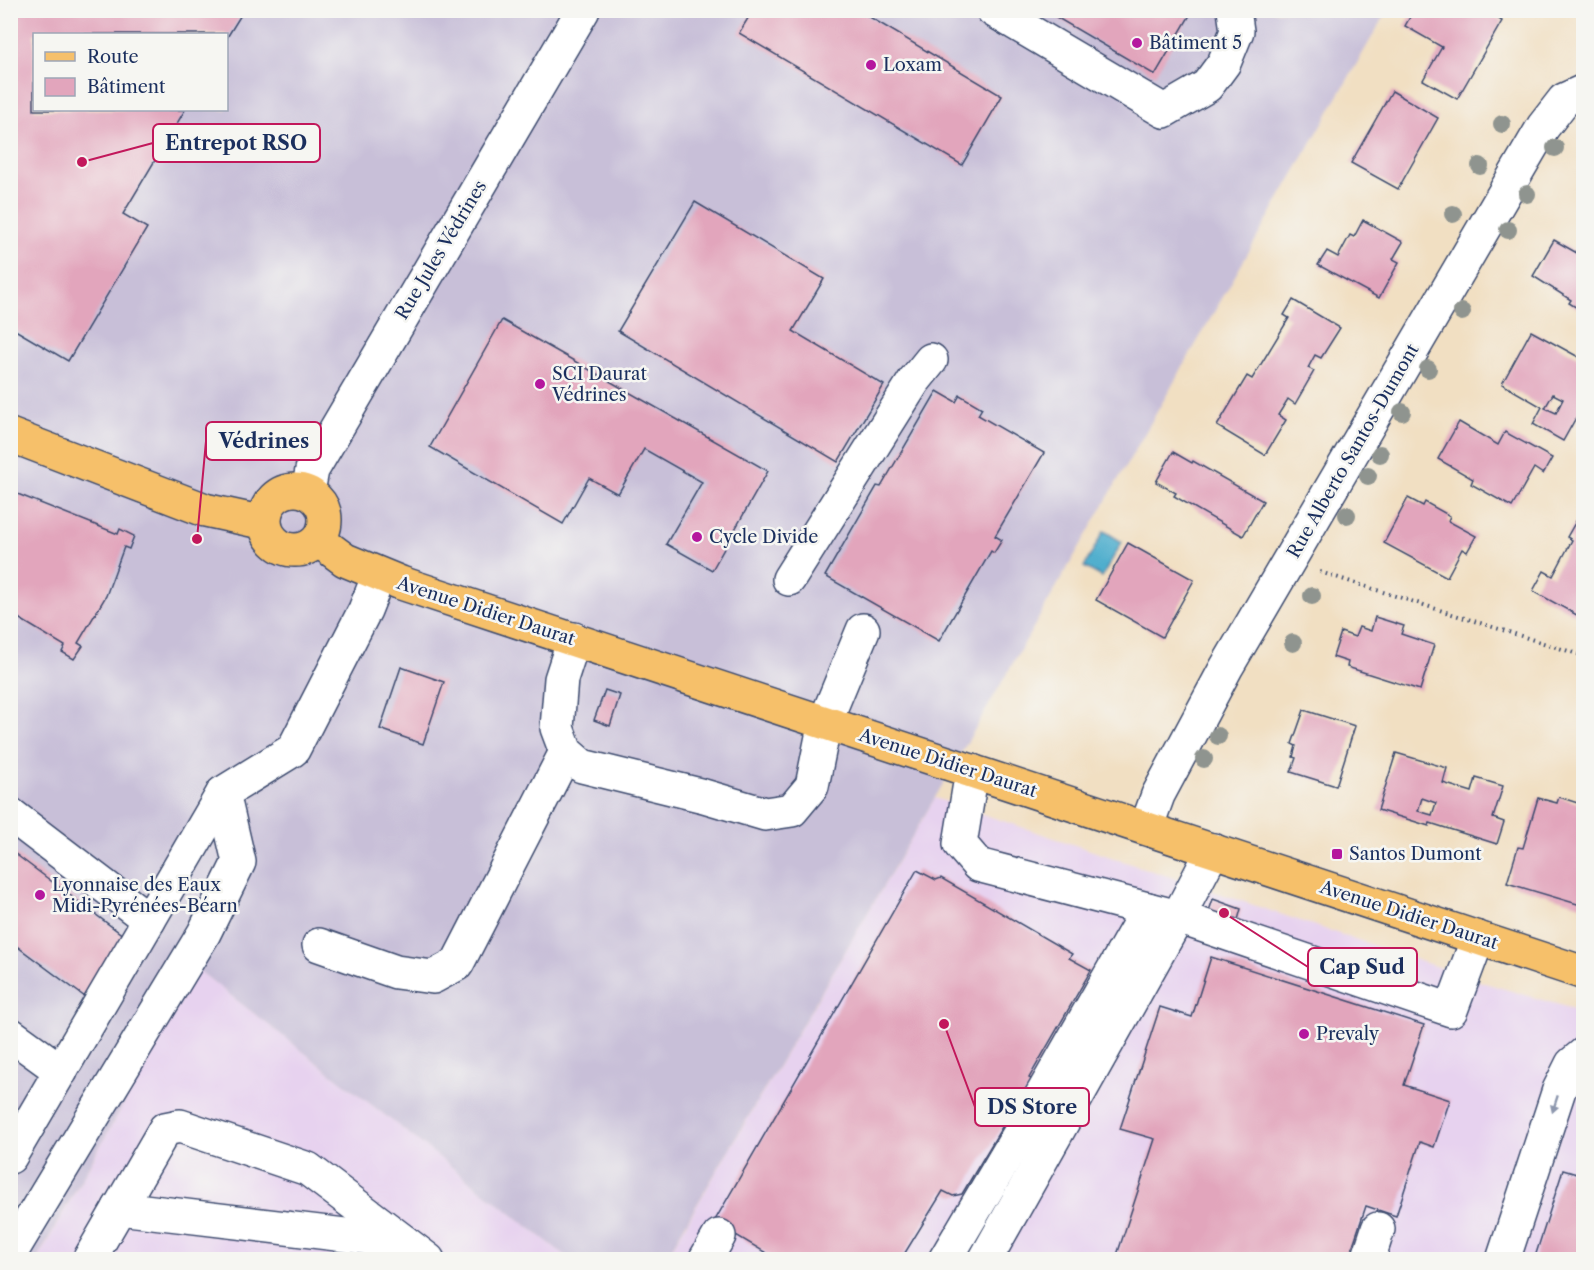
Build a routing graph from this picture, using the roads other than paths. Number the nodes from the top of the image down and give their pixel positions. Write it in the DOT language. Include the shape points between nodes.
graph roads {
  1 [pos="583,10"];
  2 [pos="993,10"];
  3 [pos="1234,10"];
  4 [pos="1584,91"];
  5 [pos="931,360"];
  6 [pos="10,435"];
  7 [pos="308,492"];
  8 [pos="264,520"];
  9 [pos="318,540"];
  10 [pos="379,575"];
  11 [pos="789,579"];
  12 [pos="863,630"];
  13 [pos="574,639"];
  14 [pos="825,722"];
  15 [pos="566,752"];
  16 [pos="972,771"];
  17 [pos="223,793"];
  18 [pos="10,814"];
  19 [pos="1146,828"];
  20 [pos="1213,850"];
  21 [pos="1163,913"];
  22 [pos="149,920"];
  23 [pos="1478,938"];
  24 [pos="320,945"];
  25 [pos="1584,973"];
  26 [pos="10,1034"];
  27 [pos="1584,1054"];
  28 [pos="61,1071"];
  29 [pos="14,1141"];
  30 [pos="119,1208"];
  31 [pos="1378,1229"];
  32 [pos="417,1251"];
  33 [pos="10,1254"];
  34 [pos="89,1260"];
  35 [pos="945,1260"];
  36 [pos="985,1260"];
  37 [pos="1368,1260"];
  38 [pos="1503,1260"];
  1 -- 7 [label="street, Rue Jules Védrines" via="312,470"];
  2 -- 3 [label="street" via="1164,111 1207,86 1224,63 1238,31"];
  4 -- 19 [label="street, Rue Alberto Santos-Dumont" via="1564,100 1543,127 1226,668 1162,786"];
  5 -- 11 [label="street"];
  6 -- 8 [label="main road" via="204,510"];
  7 -- 8 [label="main road" via="293,489 278,494 268,505"];
  7 -- 9 [label="main road" via="321,504 325,523"];
  8 -- 9 [label="main road" via="277,545 291,550 306,548"];
  9 -- 10 [label="main road, Avenue Didier Daurat" via="345,560"];
  10 -- 13 [label="main road, Avenue Didier Daurat"];
  10 -- 17 [label="street" via="293,750"];
  12 -- 14 [label="street"];
  13 -- 14 [label="main road, Avenue Didier Daurat"];
  13 -- 15 [label="street" via="561,679 557,728"];
  14 -- 15 [label="street" via="812,786 792,810 765,814 582,766"];
  14 -- 16 [label="main road, Avenue Didier Daurat"];
  15 -- 24 [label="street" via="457,964 433,977 396,972"];
  16 -- 19 [label="main road, Avenue Didier Daurat"];
  16 -- 21 [label="street" via="960,844 978,865"];
  17 -- 22 [label="street"];
  17 -- 33 [label="street" via="239,862 204,933"];
  18 -- 22 [label="street"];
  19 -- 20 [label="main road, Avenue Didier Daurat"];
  20 -- 21 [label="street"];
  20 -- 23 [label="main road, Avenue Didier Daurat"];
  21 -- 23 [label="street" via="1450,1010"];
  21 -- 35 [label="street" via="1027,1121"];
  21 -- 36 [label="street"];
  22 -- 28 [label="street"];
  23 -- 25 [label="main road, Avenue Didier Daurat"];
  26 -- 28 [label="street"];
  27 -- 38 [label="street, one-way" via="1572,1064 1559,1090"];
  28 -- 29 [label="street"];
  30 -- 32 [label="street"];
  30 -- 32 [label="street" via="165,1129 180,1126 308,1168"];
  30 -- 34 [label="street"];
  31 -- 37 [label="street"];
}
